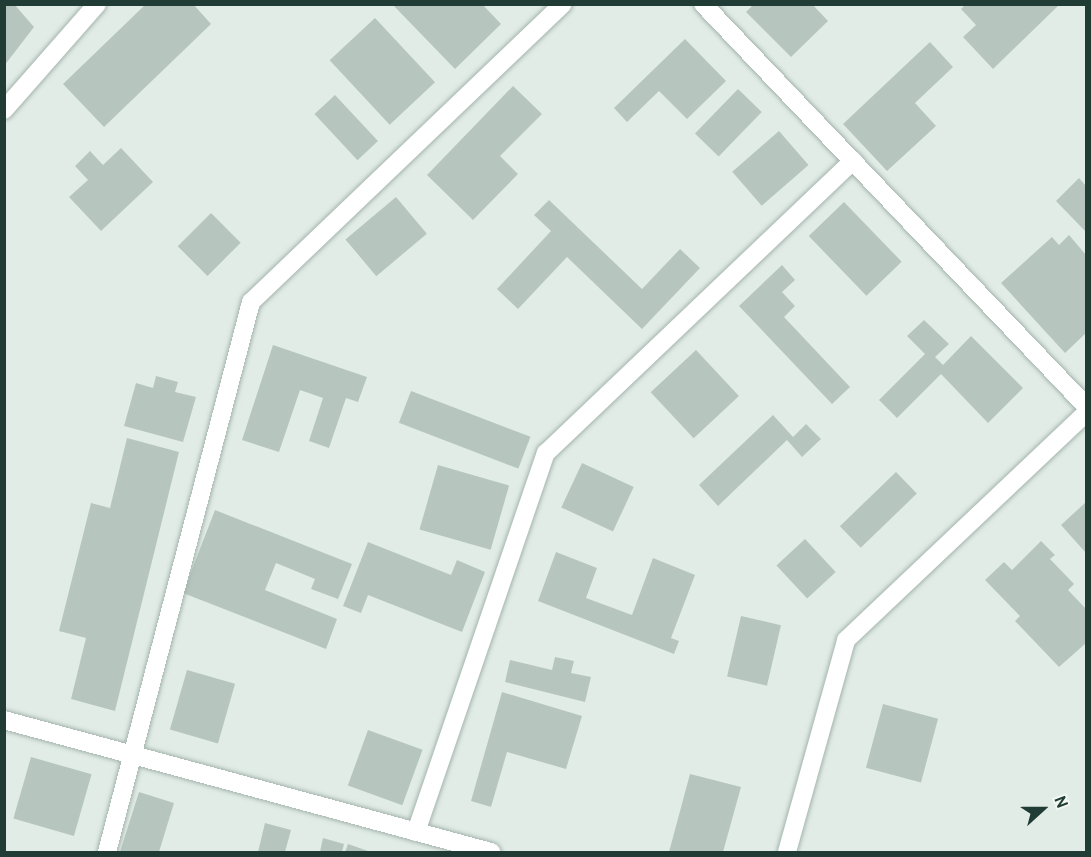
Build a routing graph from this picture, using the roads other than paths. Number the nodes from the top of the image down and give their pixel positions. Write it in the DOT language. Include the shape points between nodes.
graph roads {
  1 [pos="97,4"];
  2 [pos="563,4"];
  3 [pos="704,4"];
  4 [pos="4,110"];
  5 [pos="853,161"];
  6 [pos="1086,406"];
  7 [pos="1086,413"];
  8 [pos="4,720"];
  9 [pos="132,755"];
  10 [pos="416,832"];
  11 [pos="107,852"];
  12 [pos="491,852"];
  13 [pos="787,852"];
  1 -- 4 [label="street"];
  2 -- 9 [label="street" via="251,302"];
  3 -- 5 [label="street"];
  5 -- 6 [label="street"];
  5 -- 10 [label="street" via="546,453"];
  7 -- 13 [label="street" via="846,640"];
  8 -- 9 [label="street"];
  9 -- 10 [label="street"];
  9 -- 11 [label="street"];
  10 -- 12 [label="street"];
}
